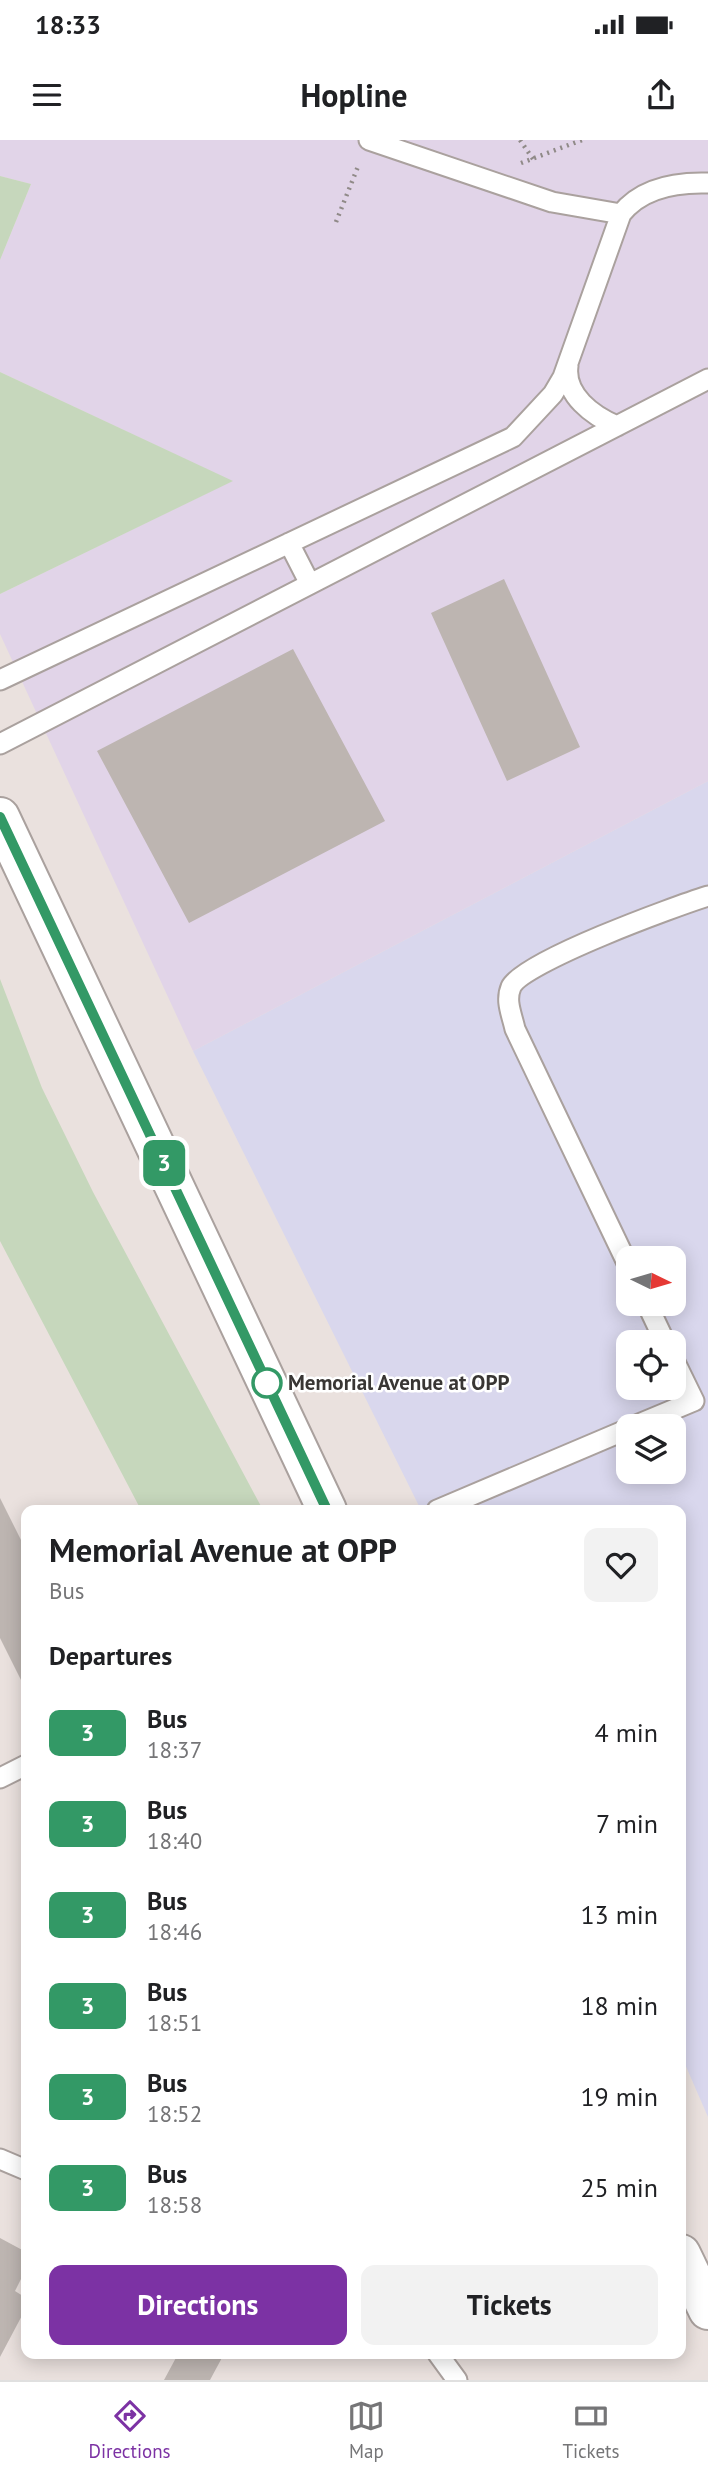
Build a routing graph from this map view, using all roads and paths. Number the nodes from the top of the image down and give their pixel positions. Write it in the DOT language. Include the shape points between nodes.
graph roads {
  1 [pos="520,140"];
  2 [pos="582,140"];
  3 [pos="366,146"];
  4 [pos="533,159"];
  5 [pos="517,164"];
  6 [pos="708,183"];
  7 [pos="621,214"];
  8 [pos="336,222"];
  9 [pos="568,365"];
  10 [pos="708,379"];
  11 [pos="617,426"];
  12 [pos="289,543"];
  13 [pos="310,584"];
  14 [pos="0,680"];
  15 [pos="0,744"];
  16 [pos="0,817"];
  17 [pos="708,895"];
  18 [pos="619,1246"];
  19 [pos="686,1377"];
  20 [pos="701,1398"];
  21 [pos="663,1414"];
  22 [pos="616,1434"];
  23 [pos="325,1505"];
  24 [pos="449,1505"];
  25 [pos="21,1768"];
  26 [pos="0,1778"];
  27 [pos="0,2159"];
  28 [pos="21,2168"];
  29 [pos="442,2359"];
  30 [pos="457,2380"];
  1 -- 4 [label="path"];
  2 -- 4 [label="path"];
  3 -- 7 [label="lane" via="551,202"];
  3 -- 8 [label="path"];
  4 -- 5 [label="path"];
  6 -- 7 [label="lane" via="683,182 659,188 629,203"];
  7 -- 9 [label="lane"];
  9 -- 11 [label="lane" via="571,387 580,400"];
  9 -- 12 [label="lane" via="553,394 513,437"];
  10 -- 11 [label="lane"];
  11 -- 13 [label="lane"];
  12 -- 13 [label="lane"];
  12 -- 14 [label="lane"];
  13 -- 15 [label="lane"];
  16 -- 23 [label="main road"];
  17 -- 18 [label="lane" via="635,922 528,972 512,984 508,1000 515,1029"];
  19 -- 20 [label="lane"];
  20 -- 21 [label="lane"];
  22 -- 24 [label="lane"];
  25 -- 26 [label="lane"];
  27 -- 28 [label="lane"];
  29 -- 30 [label="lane"];
}
